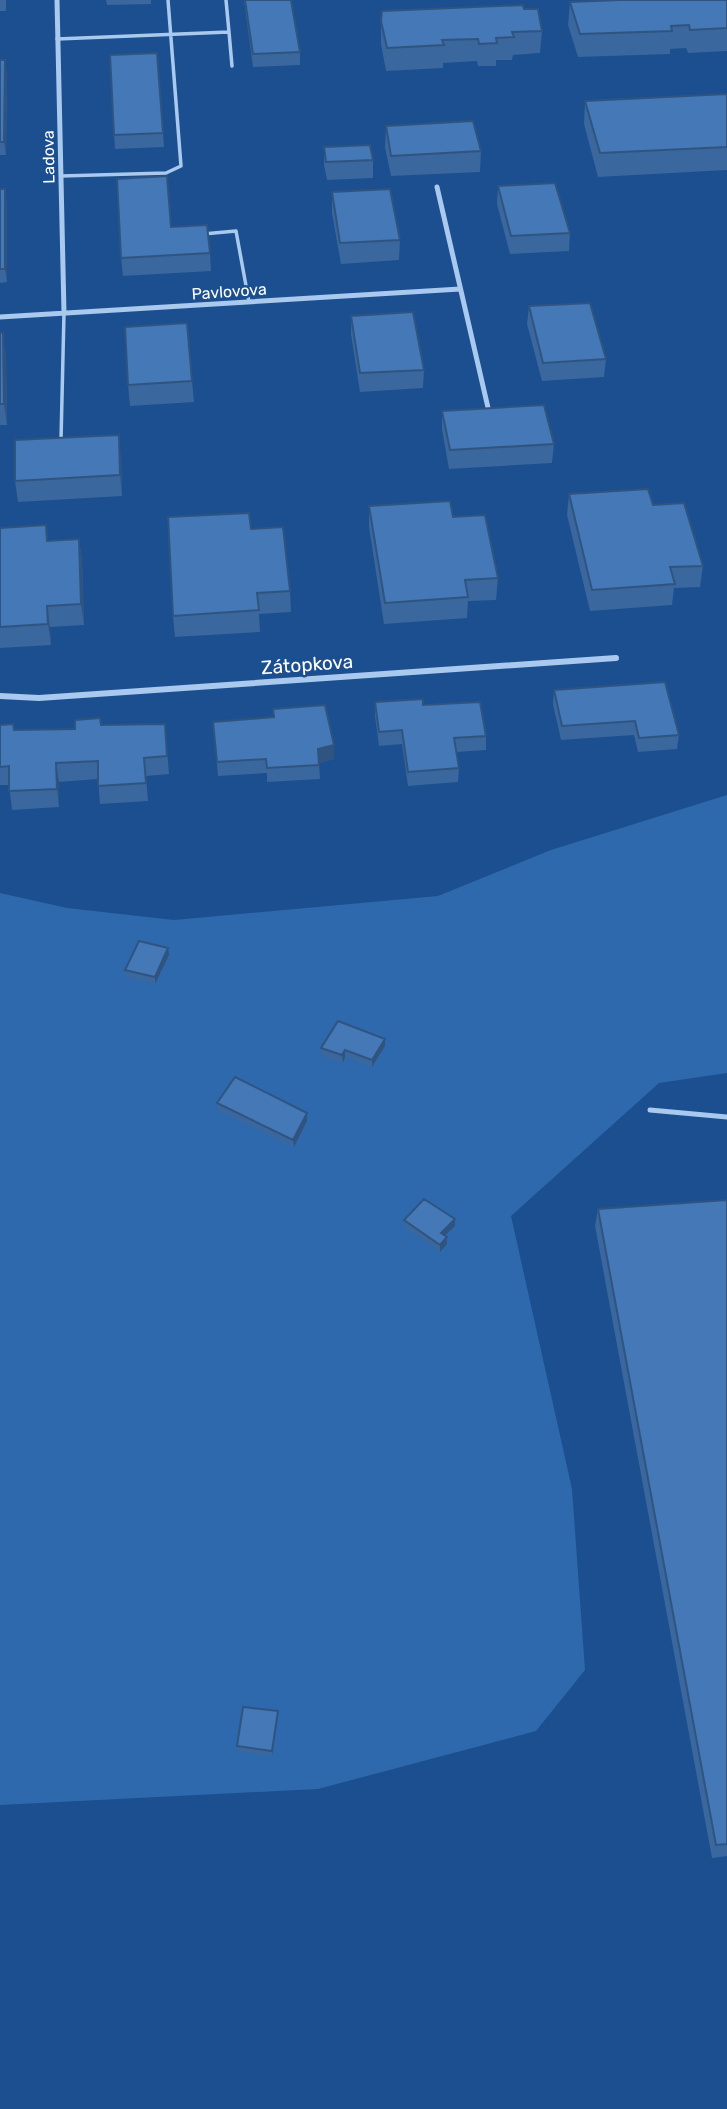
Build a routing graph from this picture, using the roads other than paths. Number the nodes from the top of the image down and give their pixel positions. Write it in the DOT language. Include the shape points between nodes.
graph roads {
  1 [pos="57,0"];
  2 [pos="168,0"];
  3 [pos="226,0"];
  4 [pos="229,32"];
  5 [pos="171,35"];
  6 [pos="57,39"];
  7 [pos="232,66"];
  8 [pos="61,176"];
  9 [pos="437,187"];
  10 [pos="194,235"];
  11 [pos="460,289"];
  12 [pos="249,302"];
  13 [pos="64,313"];
  14 [pos="0,317"];
  15 [pos="489,412"];
  16 [pos="61,440"];
  17 [pos="616,658"];
  18 [pos="0,695"];
  19 [pos="650,1110"];
  20 [pos="727,1117"];
  1 -- 6 [label="street, Ladova"];
  2 -- 5 [label="lane"];
  3 -- 4 [label="lane"];
  4 -- 5 [label="lane"];
  4 -- 7 [label="lane"];
  5 -- 6 [label="lane"];
  5 -- 8 [label="lane" via="181,166 166,173"];
  6 -- 8 [label="street, Ladova"];
  8 -- 13 [label="street, Ladova"];
  9 -- 11 [label="street"];
  10 -- 12 [label="lane" via="236,231"];
  11 -- 12 [label="street, Pavlovova"];
  11 -- 15 [label="street"];
  12 -- 13 [label="street, Pavlovova"];
  13 -- 14 [label="street, Pavlovova"];
  13 -- 16 [label="lane"];
  17 -- 18 [label="street, Zátopkova" via="39,698"];
  19 -- 20 [label="lane"];
}
